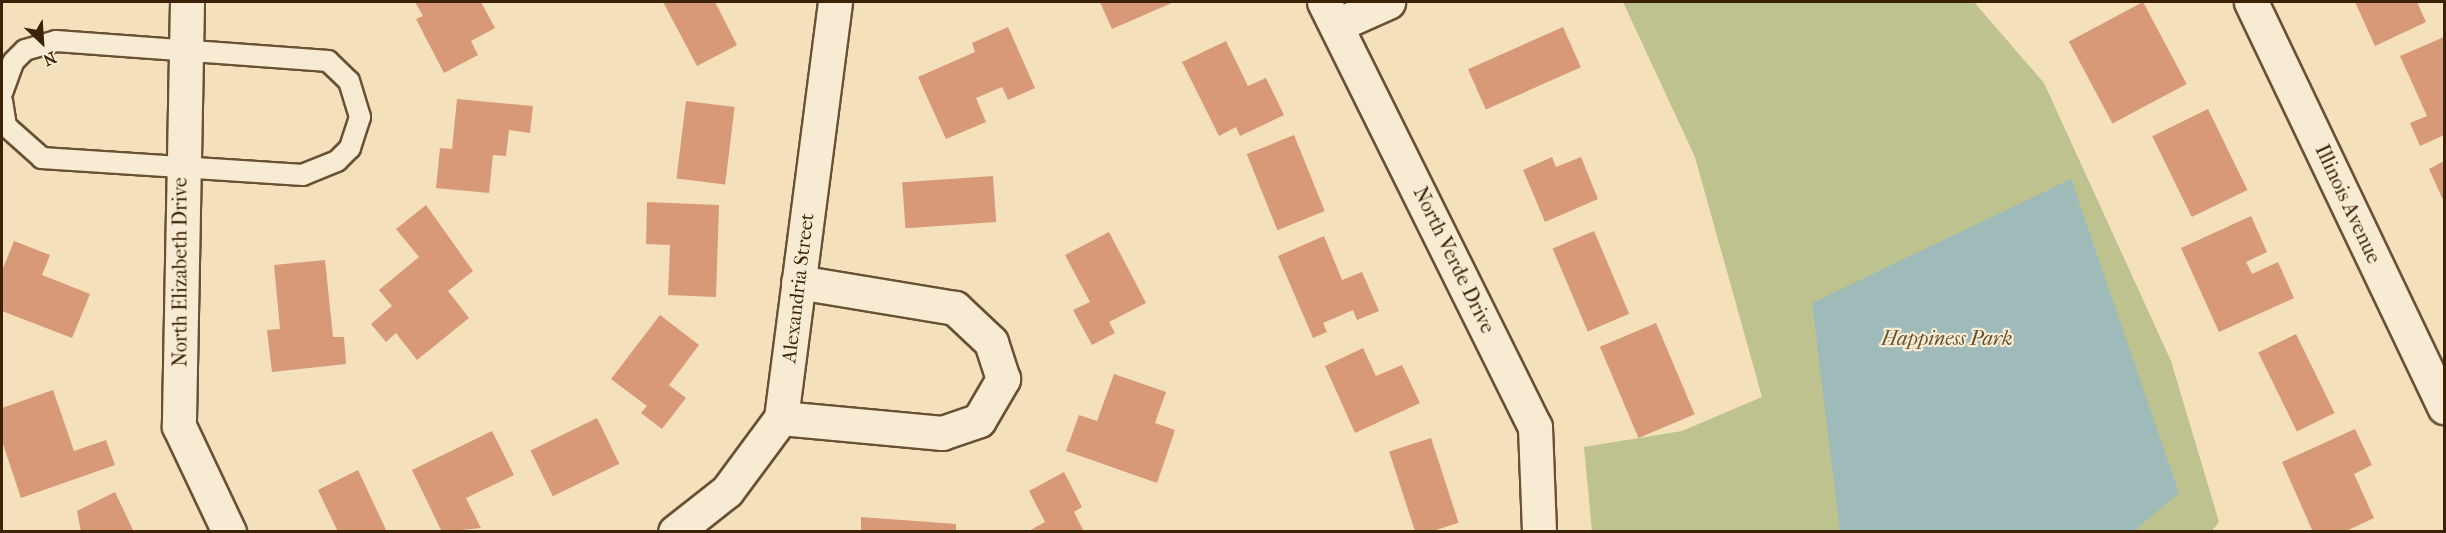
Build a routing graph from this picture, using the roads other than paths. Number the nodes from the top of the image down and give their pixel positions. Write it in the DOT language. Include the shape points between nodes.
graph roads {
  1 [pos="187,2"];
  2 [pos="835,2"];
  3 [pos="1388,2"];
  4 [pos="2251,2"];
  5 [pos="1331,13"];
  6 [pos="184,50"];
  7 [pos="2,93"];
  8 [pos="2,102"];
  9 [pos="181,169"];
  10 [pos="798,282"];
  11 [pos="2445,407"];
  12 [pos="781,418"];
  13 [pos="229,531"];
  14 [pos="675,531"];
  15 [pos="1539,531"];
  1 -- 6 [label="street, North Elizabeth Drive"];
  2 -- 10 [label="street, Alexandria Street"];
  3 -- 5 [label="street"];
  4 -- 11 [label="street, Illinois Avenue"];
  5 -- 15 [label="street, North Verde Drive" via="1535,427"];
  6 -- 7 [label="lane" via="39,42 13,62"];
  6 -- 9 [label="street, North Elizabeth Drive"];
  6 -- 9 [label="lane" via="327,61 349,81 360,117 350,148 319,171"];
  8 -- 9 [label="lane" via="6,126 42,158"];
  9 -- 13 [label="street, North Elizabeth Drive" via="179,426"];
  10 -- 12 [label="street, Alexandria Street"];
  10 -- 12 [label="street" via="955,308 991,342 1003,379 979,420 942,433"];
  12 -- 14 [label="street, Alexandria Street" via="727,491"];
}
